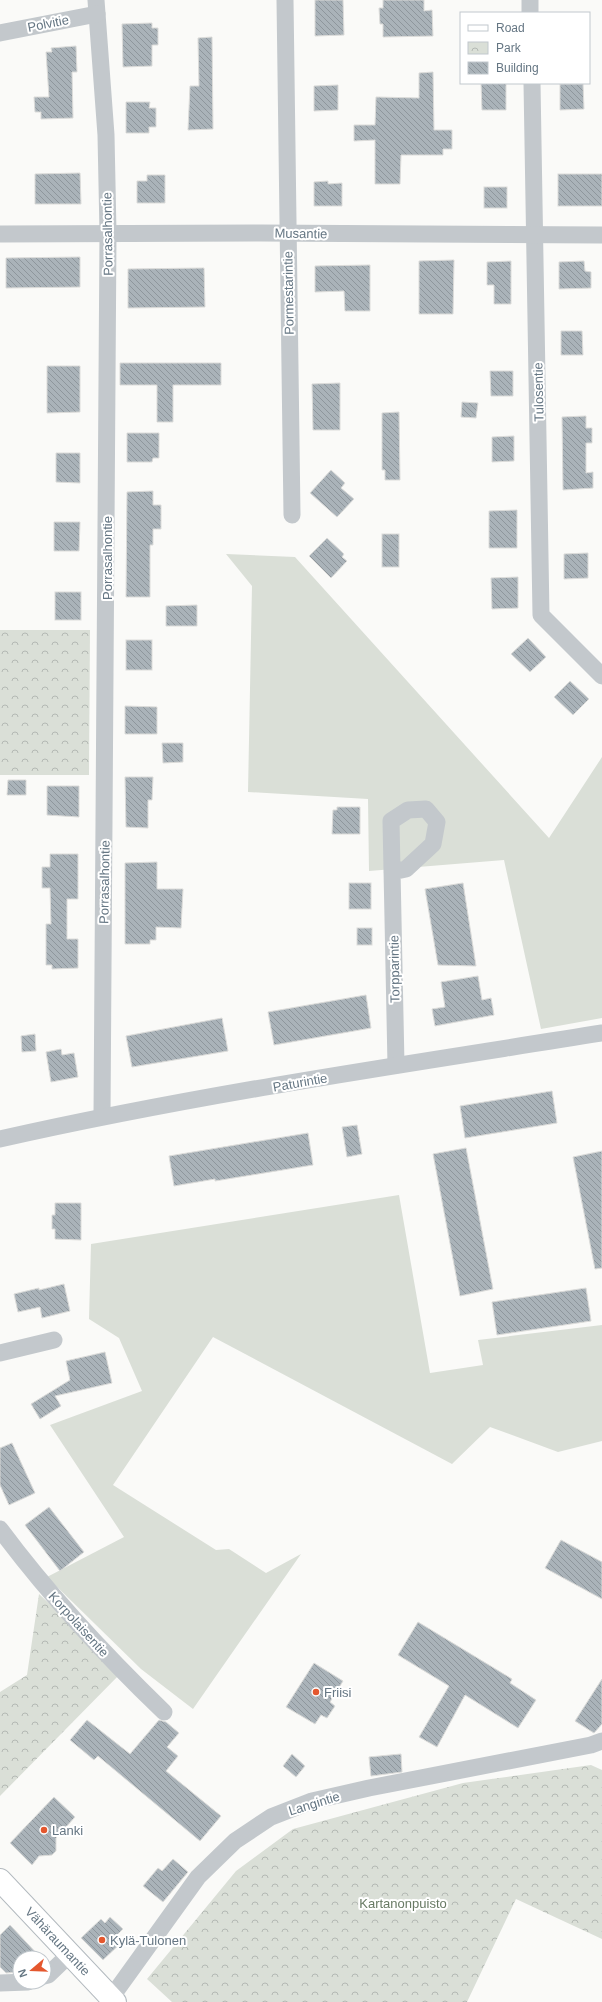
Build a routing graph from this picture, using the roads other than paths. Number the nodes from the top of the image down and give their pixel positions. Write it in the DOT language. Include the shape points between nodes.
graph roads {
  1 [pos="285,0"];
  2 [pos="530,0"];
  3 [pos="96,7"];
  4 [pos="530,12"];
  5 [pos="0,33"];
  6 [pos="532,84"];
  7 [pos="108,233"];
  8 [pos="287,233"];
  9 [pos="0,234"];
  10 [pos="536,235"];
  11 [pos="602,235"];
  12 [pos="292,515"];
  13 [pos="602,676"];
  14 [pos="392,872"];
  15 [pos="602,1033"];
  16 [pos="396,1066"];
  17 [pos="102,1116"];
  18 [pos="0,1139"];
  19 [pos="54,1340"];
  20 [pos="0,1353"];
  21 [pos="0,1529"];
  22 [pos="164,1712"];
  23 [pos="602,1742"];
  24 [pos="0,1880"];
  25 [pos="70,1954"];
  26 [pos="52,1970"];
  27 [pos="0,1983"];
  28 [pos="12,1983"];
  29 [pos="111,2001"];
  1 -- 8 [label="street, Pormestarintie"];
  2 -- 4 [label="street"];
  3 -- 5 [label="street, Polvitie"];
  3 -- 7 [label="street, Porrasalhontie" via="106,135"];
  6 -- 10 [label="street, Tulosentie"];
  7 -- 8 [label="street, Musantie"];
  7 -- 9 [label="street, Musantie"];
  7 -- 17 [label="street, Porrasalhontie"];
  8 -- 10 [label="street, Musantie"];
  8 -- 12 [label="street, Pormestarintie"];
  10 -- 11 [label="street, Musantie"];
  10 -- 13 [label="street, Tulosentie" via="541,615"];
  14 -- 16 [label="street, Torpparintie"];
  15 -- 16 [label="street, Paturintie"];
  16 -- 17 [label="street, Paturintie"];
  17 -- 18 [label="street, Paturintie"];
  19 -- 20 [label="street"];
  21 -- 22 [label="street, Korpolaisentie" via="37,1577 122,1672"];
  23 -- 29 [label="street, Langintie" via="369,1788 312,1801 271,1817 235,1841 198,1876"];
  24 -- 25 [label="main road, Vähäraumantie"];
  25 -- 26 [label="street"];
  25 -- 29 [label="main road, Vähäraumantie"];
  27 -- 28 [label="street"];
}
